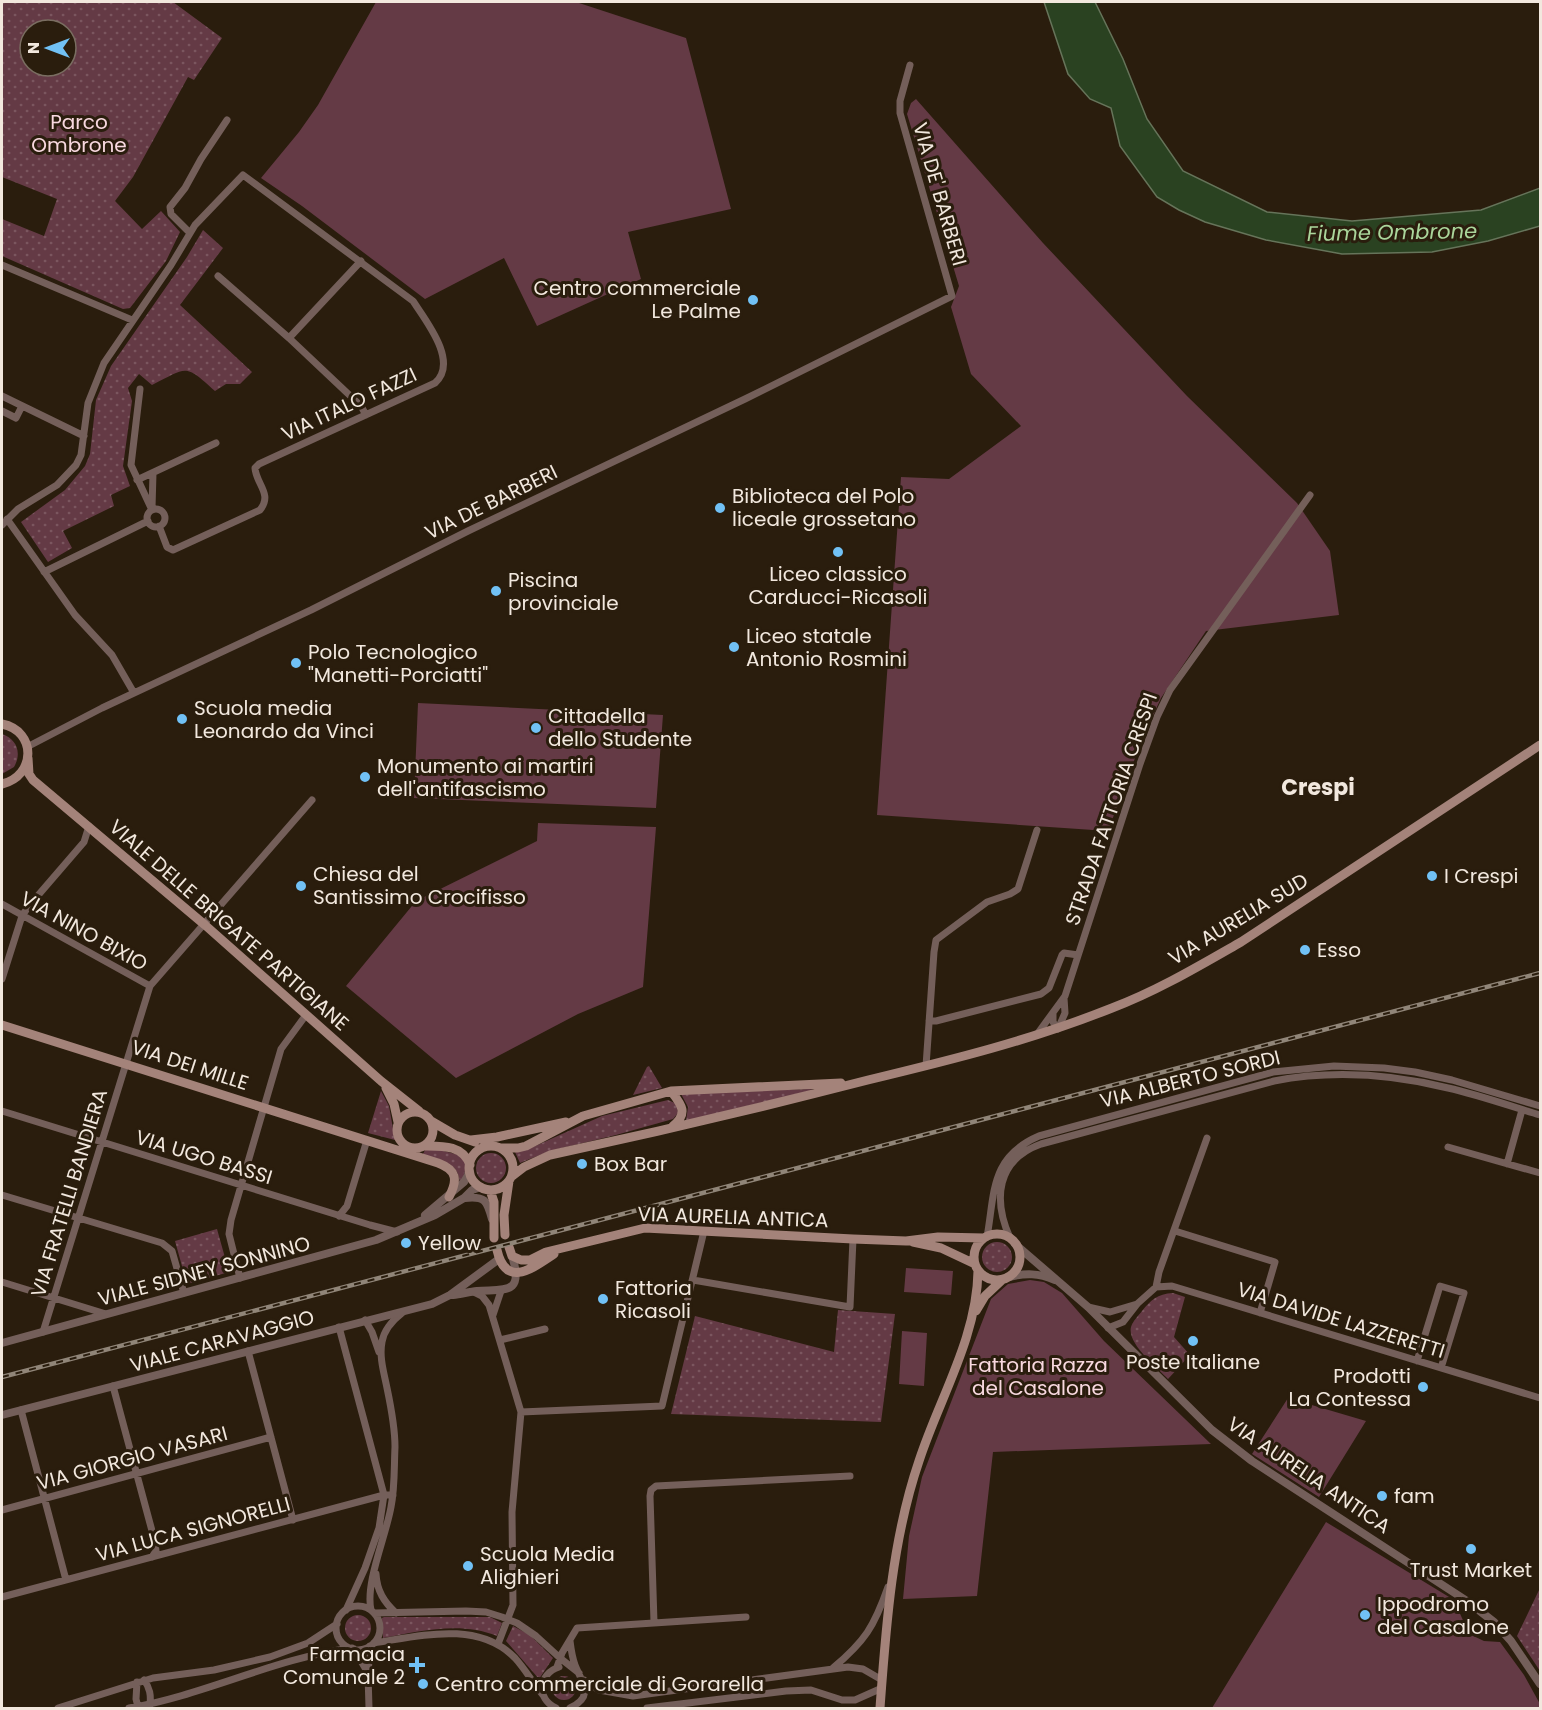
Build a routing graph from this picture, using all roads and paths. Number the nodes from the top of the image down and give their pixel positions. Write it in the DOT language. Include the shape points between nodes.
graph roads {
  1 [pos="910,65"];
  2 [pos="227,120"];
  3 [pos="190,233"];
  4 [pos="361,261"];
  5 [pos="2,265"];
  6 [pos="218,276"];
  7 [pos="952,296"];
  8 [pos="132,320"];
  9 [pos="289,338"];
  10 [pos="140,389"];
  11 [pos="2,396"];
  12 [pos="22,406"];
  13 [pos="2,411"];
  14 [pos="366,415"];
  15 [pos="84,436"];
  16 [pos="216,443"];
  17 [pos="153,473"];
  18 [pos="137,480"];
  19 [pos="1310,495"];
  20 [pos="152,510"];
  21 [pos="4,522"];
  22 [pos="148,522"];
  23 [pos="159,526"];
  24 [pos="44,572"];
  25 [pos="134,693"];
  26 [pos="2,724"];
  27 [pos="1540,746"];
  28 [pos="27,747"];
  29 [pos="28,758"];
  30 [pos="2,784"];
  31 [pos="312,800"];
  32 [pos="89,826"];
  33 [pos="1037,830"];
  34 [pos="2,904"];
  35 [pos="22,916"];
  36 [pos="205,925"];
  37 [pos="1078,955"];
  38 [pos="2,979"];
  39 [pos="150,986"];
  40 [pos="1065,996"];
  41 [pos="1065,1013"];
  42 [pos="1053,1014"];
  43 [pos="306,1015"];
  44 [pos="929,1021"];
  45 [pos="1076,1021"];
  46 [pos="2,1025"];
  47 [pos="1058,1029"];
  48 [pos="1036,1036"];
  49 [pos="127,1063"];
  50 [pos="926,1066"];
  51 [pos="867,1081"];
  52 [pos="384,1083"];
  53 [pos="671,1090"];
  54 [pos="1540,1106"];
  55 [pos="263,1108"];
  56 [pos="1522,1110"];
  57 [pos="419,1111"];
  58 [pos="2,1112"];
  59 [pos="1540,1116"];
  60 [pos="431,1120"];
  61 [pos="398,1122"];
  62 [pos="572,1122"];
  63 [pos="671,1127"];
  64 [pos="1207,1138"];
  65 [pos="471,1140"];
  66 [pos="368,1141"];
  67 [pos="102,1143"];
  68 [pos="402,1143"];
  69 [pos="425,1146"];
  70 [pos="489,1146"];
  71 [pos="1448,1147"];
  72 [pos="501,1148"];
  73 [pos="1507,1164"];
  74 [pos="470,1168"];
  75 [pos="1540,1173"];
  76 [pos="510,1179"];
  77 [pos="241,1185"];
  78 [pos="485,1188"];
  79 [pos="2,1195"];
  80 [pos="449,1197"];
  81 [pos="464,1198"];
  82 [pos="339,1216"];
  83 [pos="79,1218"];
  84 [pos="493,1222"];
  85 [pos="413,1224"];
  86 [pos="1175,1231"];
  87 [pos="397,1232"];
  88 [pos="704,1232"];
  89 [pos="505,1235"];
  90 [pos="985,1237"];
  91 [pos="494,1238"];
  92 [pos="853,1239"];
  93 [pos="906,1241"];
  94 [pos="1013,1241"];
  95 [pos="561,1249"];
  96 [pos="511,1252"];
  97 [pos="498,1254"];
  98 [pos="977,1267"];
  99 [pos="515,1272"];
  100 [pos="240,1278"];
  101 [pos="1005,1278"];
  102 [pos="693,1280"];
  103 [pos="2,1282"];
  104 [pos="1063,1284"];
  105 [pos="1156,1287"];
  106 [pos="501,1291"];
  107 [pos="474,1292"];
  108 [pos="184,1293"];
  109 [pos="450,1295"];
  110 [pos="54,1298"];
  111 [pos="1137,1304"];
  112 [pos="1088,1307"];
  113 [pos="1119,1310"];
  114 [pos="405,1311"];
  115 [pos="1260,1313"];
  116 [pos="106,1314"];
  117 [pos="493,1315"];
  118 [pos="972,1319"];
  119 [pos="365,1320"];
  120 [pos="1124,1322"];
  121 [pos="339,1327"];
  122 [pos="1108,1328"];
  123 [pos="545,1329"];
  124 [pos="43,1332"];
  125 [pos="500,1340"];
  126 [pos="1121,1341"];
  127 [pos="2,1343"];
  128 [pos="248,1351"];
  129 [pos="382,1360"];
  130 [pos="1417,1361"];
  131 [pos="1442,1368"];
  132 [pos="113,1386"];
  133 [pos="1540,1398"];
  134 [pos="21,1410"];
  135 [pos="521,1412"];
  136 [pos="2,1415"];
  137 [pos="271,1437"];
  138 [pos="138,1473"];
  139 [pos="850,1476"];
  140 [pos="384,1495"];
  141 [pos="393,1495"];
  142 [pos="44,1498"];
  143 [pos="2,1510"];
  144 [pos="292,1520"];
  145 [pos="152,1557"];
  146 [pos="375,1569"];
  147 [pos="893,1574"];
  148 [pos="66,1580"];
  149 [pos="2,1597"];
  150 [pos="346,1610"];
  151 [pos="372,1612"];
  152 [pos="396,1613"];
  153 [pos="746,1617"];
  154 [pos="508,1619"];
  155 [pos="654,1622"];
  156 [pos="337,1624"];
  157 [pos="570,1641"];
  158 [pos="372,1644"];
  159 [pos="498,1644"];
  160 [pos="353,1649"];
  161 [pos="560,1658"];
  162 [pos="557,1667"];
  163 [pos="572,1668"];
  164 [pos="832,1669"];
  165 [pos="579,1673"];
  166 [pos="368,1674"];
  167 [pos="584,1680"];
  168 [pos="140,1681"];
  169 [pos="882,1684"];
  170 [pos="1540,1684"];
  171 [pos="842,1700"];
  172 [pos="545,1702"];
  173 [pos="150,1705"];
  174 [pos="138,1707"];
  175 [pos="58,1708"];
  176 [pos="129,1708"];
  177 [pos="369,1708"];
  178 [pos="556,1708"];
  179 [pos="571,1708"];
  180 [pos="648,1708"];
  181 [pos="850,1708"];
  182 [pos="880,1708"];
  1 -- 7 [label="street, VIA DE' BARBERI" via="900,113"];
  2 -- 3 [label="street" via="170,207 171,214"];
  3 -- 4 [label="street, VIA ITALO FAZZI" via="243,175"];
  3 -- 8 [label="street"];
  4 -- 9 [label="street"];
  4 -- 14 [label="street, VIA ITALO FAZZI" via="413,301 445,363 443,374 435,383"];
  5 -- 8 [label="street"];
  6 -- 9 [label="street"];
  7 -- 25 [label="street, VIA DE BARBERI" via="468,531 312,612"];
  8 -- 15 [label="street" via="97,378 88,403"];
  9 -- 14 [label="street"];
  10 -- 18 [label="street" via="131,465"];
  11 -- 12 [label="street"];
  12 -- 13 [label="street" via="16,418"];
  12 -- 15 [label="street"];
  14 -- 23 [label="street, VIA ITALO FAZZI" via="257,466 255,473 266,497 260,510 173,550 167,546"];
  15 -- 21 [label="street" via="81,455 66,478 18,508"];
  16 -- 17 [label="street"];
  17 -- 18 [label="street"];
  17 -- 20 [label="street"];
  18 -- 20 [label="street"];
  19 -- 37 [label="street, STRADA FATTORIA CRESPI" via="1162,704"];
  20 -- 22 [label="street"];
  20 -- 23 [label="street" via="164,514 165,520"];
  21 -- 24 [label="street"];
  22 -- 23 [label="street"];
  22 -- 24 [label="street"];
  24 -- 25 [label="street" via="75,615 112,655"];
  25 -- 28 [label="street, VIA DE BARBERI"];
  26 -- 28 [label="main road" via="15,729"];
  27 -- 45 [label="main road, VIA AURELIA SUD" via="1241,942 1137,998"];
  28 -- 29 [label="main road, VIALE DELLE BRIGATE PARTIGIANE"];
  29 -- 30 [label="main road" via="21,773"];
  29 -- 32 [label="main road, VIALE DELLE BRIGATE PARTIGIANE" via="33,780"];
  31 -- 36 [label="street"];
  32 -- 35 [label="street" via="84,842"];
  32 -- 36 [label="main road, VIALE DELLE BRIGATE PARTIGIANE"];
  33 -- 44 [label="street" via="1018,889 987,902 936,940"];
  34 -- 35 [label="street, VIA NINO BIXIO"];
  35 -- 38 [label="street"];
  35 -- 39 [label="street, VIA NINO BIXIO"];
  36 -- 39 [label="street"];
  36 -- 43 [label="main road, VIALE DELLE BRIGATE PARTIGIANE"];
  37 -- 40 [label="street, STRADA FATTORIA CRESPI"];
  37 -- 44 [label="street" via="1062,955 1041,994"];
  39 -- 49 [label="street, VIA FRATELLI BANDIERA"];
  40 -- 41 [label="street, STRADA FATTORIA CRESPI"];
  40 -- 42 [label="street, STRADA FATTORIA CRESPI"];
  41 -- 45 [label="street"];
  41 -- 47 [label="street, STRADA FATTORIA CRESPI"];
  42 -- 47 [label="street"];
  42 -- 48 [label="street, STRADA FATTORIA CRESPI"];
  43 -- 52 [label="main road, VIALE DELLE BRIGATE PARTIGIANE"];
  43 -- 55 [label="street" via="281,1049"];
  44 -- 50 [label="street"];
  45 -- 47 [label="main road, VIA AURELIA SUD"];
  46 -- 49 [label="main road, VIA DEI MILLE"];
  47 -- 48 [label="main road, VIA AURELIA SUD"];
  48 -- 50 [label="main road, VIA AURELIA SUD"];
  49 -- 55 [label="main road, VIA DEI MILLE"];
  49 -- 67 [label="street, VIA FRATELLI BANDIERA"];
  50 -- 51 [label="main road, VIA AURELIA SUD"];
  51 -- 53 [label="main road"];
  51 -- 63 [label="main road"];
  52 -- 57 [label="main road, VIALE DELLE BRIGATE PARTIGIANE"];
  52 -- 61 [label="main road"];
  53 -- 62 [label="main road"];
  53 -- 63 [label="main road" via="682,1110 679,1121"];
  54 -- 90 [label="street, VIA ALBERTO SORDI" via="1452,1080 1384,1068 1334,1066 1273,1072 1039,1136 1023,1144 998,1172"];
  55 -- 66 [label="main road, VIA DEI MILLE"];
  55 -- 77 [label="street"];
  56 -- 59 [label="street, VIA ALBERTO SORDI"];
  56 -- 73 [label="street"];
  56 -- 94 [label="street, VIA ALBERTO SORDI" via="1449,1088 1384,1076 1298,1076 1238,1089 1027,1150 1015,1159 1003,1179 1001,1217"];
  57 -- 60 [label="main road"];
  57 -- 61 [label="main road" via="407,1113"];
  58 -- 67 [label="street, VIA UGO BASSI"];
  60 -- 65 [label="main road"];
  60 -- 69 [label="main road" via="434,1132"];
  61 -- 68 [label="main road" via="397,1135"];
  62 -- 65 [label="main road"];
  62 -- 72 [label="main road" via="536,1143"];
  63 -- 76 [label="main road" via="550,1155 524,1167"];
  64 -- 86 [label="street"];
  65 -- 70 [label="main road"];
  66 -- 68 [label="main road, VIA DEI MILLE"];
  66 -- 80 [label="main road" via="446,1166 455,1181"];
  66 -- 82 [label="street" via="346,1209"];
  67 -- 77 [label="street, VIA UGO BASSI"];
  67 -- 83 [label="street, VIA FRATELLI BANDIERA"];
  68 -- 69 [label="main road" via="410,1148"];
  69 -- 74 [label="main road" via="459,1150 468,1158"];
  70 -- 72 [label="main road"];
  70 -- 74 [label="main road" via="476,1152"];
  71 -- 73 [label="street"];
  72 -- 76 [label="main road" via="513,1163"];
  73 -- 75 [label="street"];
  74 -- 78 [label="main road" via="475,1182"];
  74 -- 80 [label="street, VIALE SIDNEY SONNINO" via="464,1182"];
  76 -- 78 [label="main road" via="499,1188"];
  76 -- 89 [label="main road"];
  77 -- 82 [label="street, VIA UGO BASSI"];
  77 -- 100 [label="street" via="229,1234"];
  78 -- 81 [label="street, VIALE SIDNEY SONNINO" via="472,1190"];
  78 -- 84 [label="main road" via="494,1202"];
  79 -- 83 [label="street"];
  80 -- 85 [label="street, VIALE SIDNEY SONNINO"];
  81 -- 84 [label="street" via="484,1200"];
  81 -- 85 [label="street, VIALE SIDNEY SONNINO"];
  82 -- 87 [label="street, VIA UGO BASSI"];
  83 -- 108 [label="street" via="168,1247"];
  83 -- 110 [label="street, VIA FRATELLI BANDIERA"];
  84 -- 91 [label="main road"];
  85 -- 87 [label="street, VIALE SIDNEY SONNINO"];
  86 -- 105 [label="street"];
  86 -- 115 [label="street" via="1275,1262"];
  87 -- 100 [label="street, VIALE SIDNEY SONNINO"];
  88 -- 92 [label="main road, VIA AURELIA ANTICA"];
  88 -- 95 [label="main road, VIA AURELIA ANTICA" via="645,1228"];
  88 -- 102 [label="street"];
  90 -- 93 [label="main road, VIA AURELIA ANTICA" via="938,1236"];
  90 -- 94 [label="main road, VIA AURELIA ANTICA" via="1001,1234"];
  90 -- 98 [label="main road" via="975,1250"];
  92 -- 93 [label="main road, VIA AURELIA ANTICA"];
  92 -- 102 [label="street" via="850,1307"];
  93 -- 98 [label="main road, VIA AURELIA ANTICA" via="940,1248"];
  94 -- 101 [label="main road" via="1020,1253 1019,1264"];
  94 -- 104 [label="street, VIA AURELIA ANTICA"];
  95 -- 96 [label="main road, VIA AURELIA ANTICA" via="530,1260 521,1260"];
  95 -- 99 [label="main road, VIA AURELIA ANTICA" via="532,1270"];
  96 -- 99 [label="street"];
  97 -- 99 [label="main road" via="504,1267"];
  97 -- 109 [label="street, VIALE CARAVAGGIO"];
  98 -- 101 [label="main road, VIA AURELIA ANTICA" via="990,1279"];
  98 -- 118 [label="main road"];
  99 -- 106 [label="street" via="514,1284"];
  100 -- 108 [label="street, VIALE SIDNEY SONNINO"];
  101 -- 104 [label="street, VIA AURELIA ANTICA" via="1035,1274"];
  101 -- 118 [label="main road" via="985,1296"];
  102 -- 135 [label="street" via="662,1406"];
  103 -- 110 [label="street"];
  104 -- 112 [label="street, VIA AURELIA ANTICA"];
  105 -- 111 [label="street"];
  105 -- 115 [label="street, VIA DAVIDE LAZZERETTI" via="1172,1286"];
  106 -- 107 [label="street, VIALE CARAVAGGIO"];
  106 -- 117 [label="street"];
  107 -- 109 [label="street, VIALE CARAVAGGIO"];
  107 -- 117 [label="street" via="487,1300"];
  108 -- 116 [label="street, VIALE SIDNEY SONNINO"];
  109 -- 114 [label="street, VIALE CARAVAGGIO"];
  110 -- 116 [label="street"];
  110 -- 124 [label="street, VIA FRATELLI BANDIERA"];
  111 -- 113 [label="street"];
  111 -- 120 [label="street"];
  112 -- 113 [label="street" via="1104,1312"];
  112 -- 122 [label="street, VIA AURELIA ANTICA"];
  113 -- 122 [label="street"];
  114 -- 119 [label="street, VIALE CARAVAGGIO"];
  114 -- 129 [label="street" via="385,1330"];
  115 -- 130 [label="street, VIA DAVIDE LAZZERETTI"];
  116 -- 124 [label="street, VIALE SIDNEY SONNINO"];
  117 -- 125 [label="street"];
  118 -- 147 [label="main road" via="919,1461"];
  119 -- 121 [label="street, VIALE CARAVAGGIO"];
  119 -- 129 [label="street"];
  120 -- 122 [label="street"];
  120 -- 126 [label="street"];
  121 -- 128 [label="street, VIALE CARAVAGGIO"];
  121 -- 140 [label="street"];
  122 -- 126 [label="street, VIA AURELIA ANTICA"];
  123 -- 125 [label="street"];
  124 -- 127 [label="street, VIALE SIDNEY SONNINO"];
  125 -- 135 [label="street"];
  126 -- 170 [label="street, VIA AURELIA ANTICA" via="1212,1430 1252,1461 1494,1622"];
  128 -- 132 [label="street, VIALE CARAVAGGIO"];
  128 -- 137 [label="street"];
  129 -- 141 [label="street" via="394,1442"];
  130 -- 131 [label="street, VIA DAVIDE LAZZERETTI"];
  130 -- 131 [label="street" via="1440,1286 1448,1288 1464,1293"];
  131 -- 133 [label="street, VIA DAVIDE LAZZERETTI"];
  132 -- 134 [label="street, VIALE CARAVAGGIO"];
  132 -- 138 [label="street"];
  134 -- 136 [label="street, VIALE CARAVAGGIO"];
  134 -- 142 [label="street"];
  135 -- 154 [label="street" via="512,1512 514,1599"];
  137 -- 138 [label="street, VIA GIORGIO VASARI"];
  137 -- 144 [label="street"];
  138 -- 142 [label="street, VIA GIORGIO VASARI"];
  138 -- 145 [label="street" via="155,1542"];
  139 -- 155 [label="street" via="656,1486 650,1496"];
  140 -- 141 [label="street, VIA LUCA SIGNORELLI"];
  140 -- 144 [label="street, VIA LUCA SIGNORELLI"];
  140 -- 150 [label="street" via="379,1528"];
  141 -- 146 [label="street"];
  142 -- 143 [label="street, VIA GIORGIO VASARI"];
  142 -- 148 [label="street"];
  144 -- 145 [label="street, VIA LUCA SIGNORELLI"];
  145 -- 148 [label="street, VIA LUCA SIGNORELLI"];
  146 -- 151 [label="street" via="370,1591"];
  146 -- 152 [label="street" via="377,1587"];
  147 -- 164 [label="street" via="873,1626"];
  147 -- 169 [label="main road"];
  148 -- 149 [label="street, VIA LUCA SIGNORELLI"];
  150 -- 151 [label="street" via="358,1606"];
  150 -- 156 [label="street"];
  151 -- 152 [label="street"];
  151 -- 158 [label="street" via="378,1618 380,1631"];
  152 -- 154 [label="street" via="486,1612"];
  153 -- 155 [label="street"];
  154 -- 159 [label="street"];
  154 -- 161 [label="street" via="536,1636"];
  155 -- 157 [label="street" via="578,1628"];
  156 -- 160 [label="street" via="341,1642"];
  156 -- 168 [label="street" via="308,1643 270,1657"];
  157 -- 161 [label="street"];
  157 -- 165 [label="street"];
  158 -- 159 [label="street" via="400,1638 466,1634"];
  158 -- 160 [label="street"];
  158 -- 166 [label="street"];
  159 -- 172 [label="street" via="516,1659"];
  160 -- 166 [label="street"];
  160 -- 173 [label="street" via="329,1651"];
  161 -- 162 [label="street"];
  161 -- 163 [label="street"];
  162 -- 163 [label="street"];
  162 -- 172 [label="street" via="542,1681"];
  163 -- 165 [label="street"];
  164 -- 167 [label="street" via="633,1696 599,1690"];
  164 -- 169 [label="street" via="863,1669"];
  165 -- 167 [label="street"];
  166 -- 177 [label="street"];
  167 -- 179 [label="street" via="584,1694"];
  168 -- 173 [label="street" via="148,1687"];
  168 -- 174 [label="street"];
  168 -- 175 [label="street"];
  169 -- 171 [label="street" via="855,1700"];
  169 -- 182 [label="main road"];
  171 -- 180 [label="street" via="811,1690"];
  171 -- 181 [label="street"];
  172 -- 178 [label="street"];
  173 -- 174 [label="street"];
  174 -- 176 [label="street"];
}
